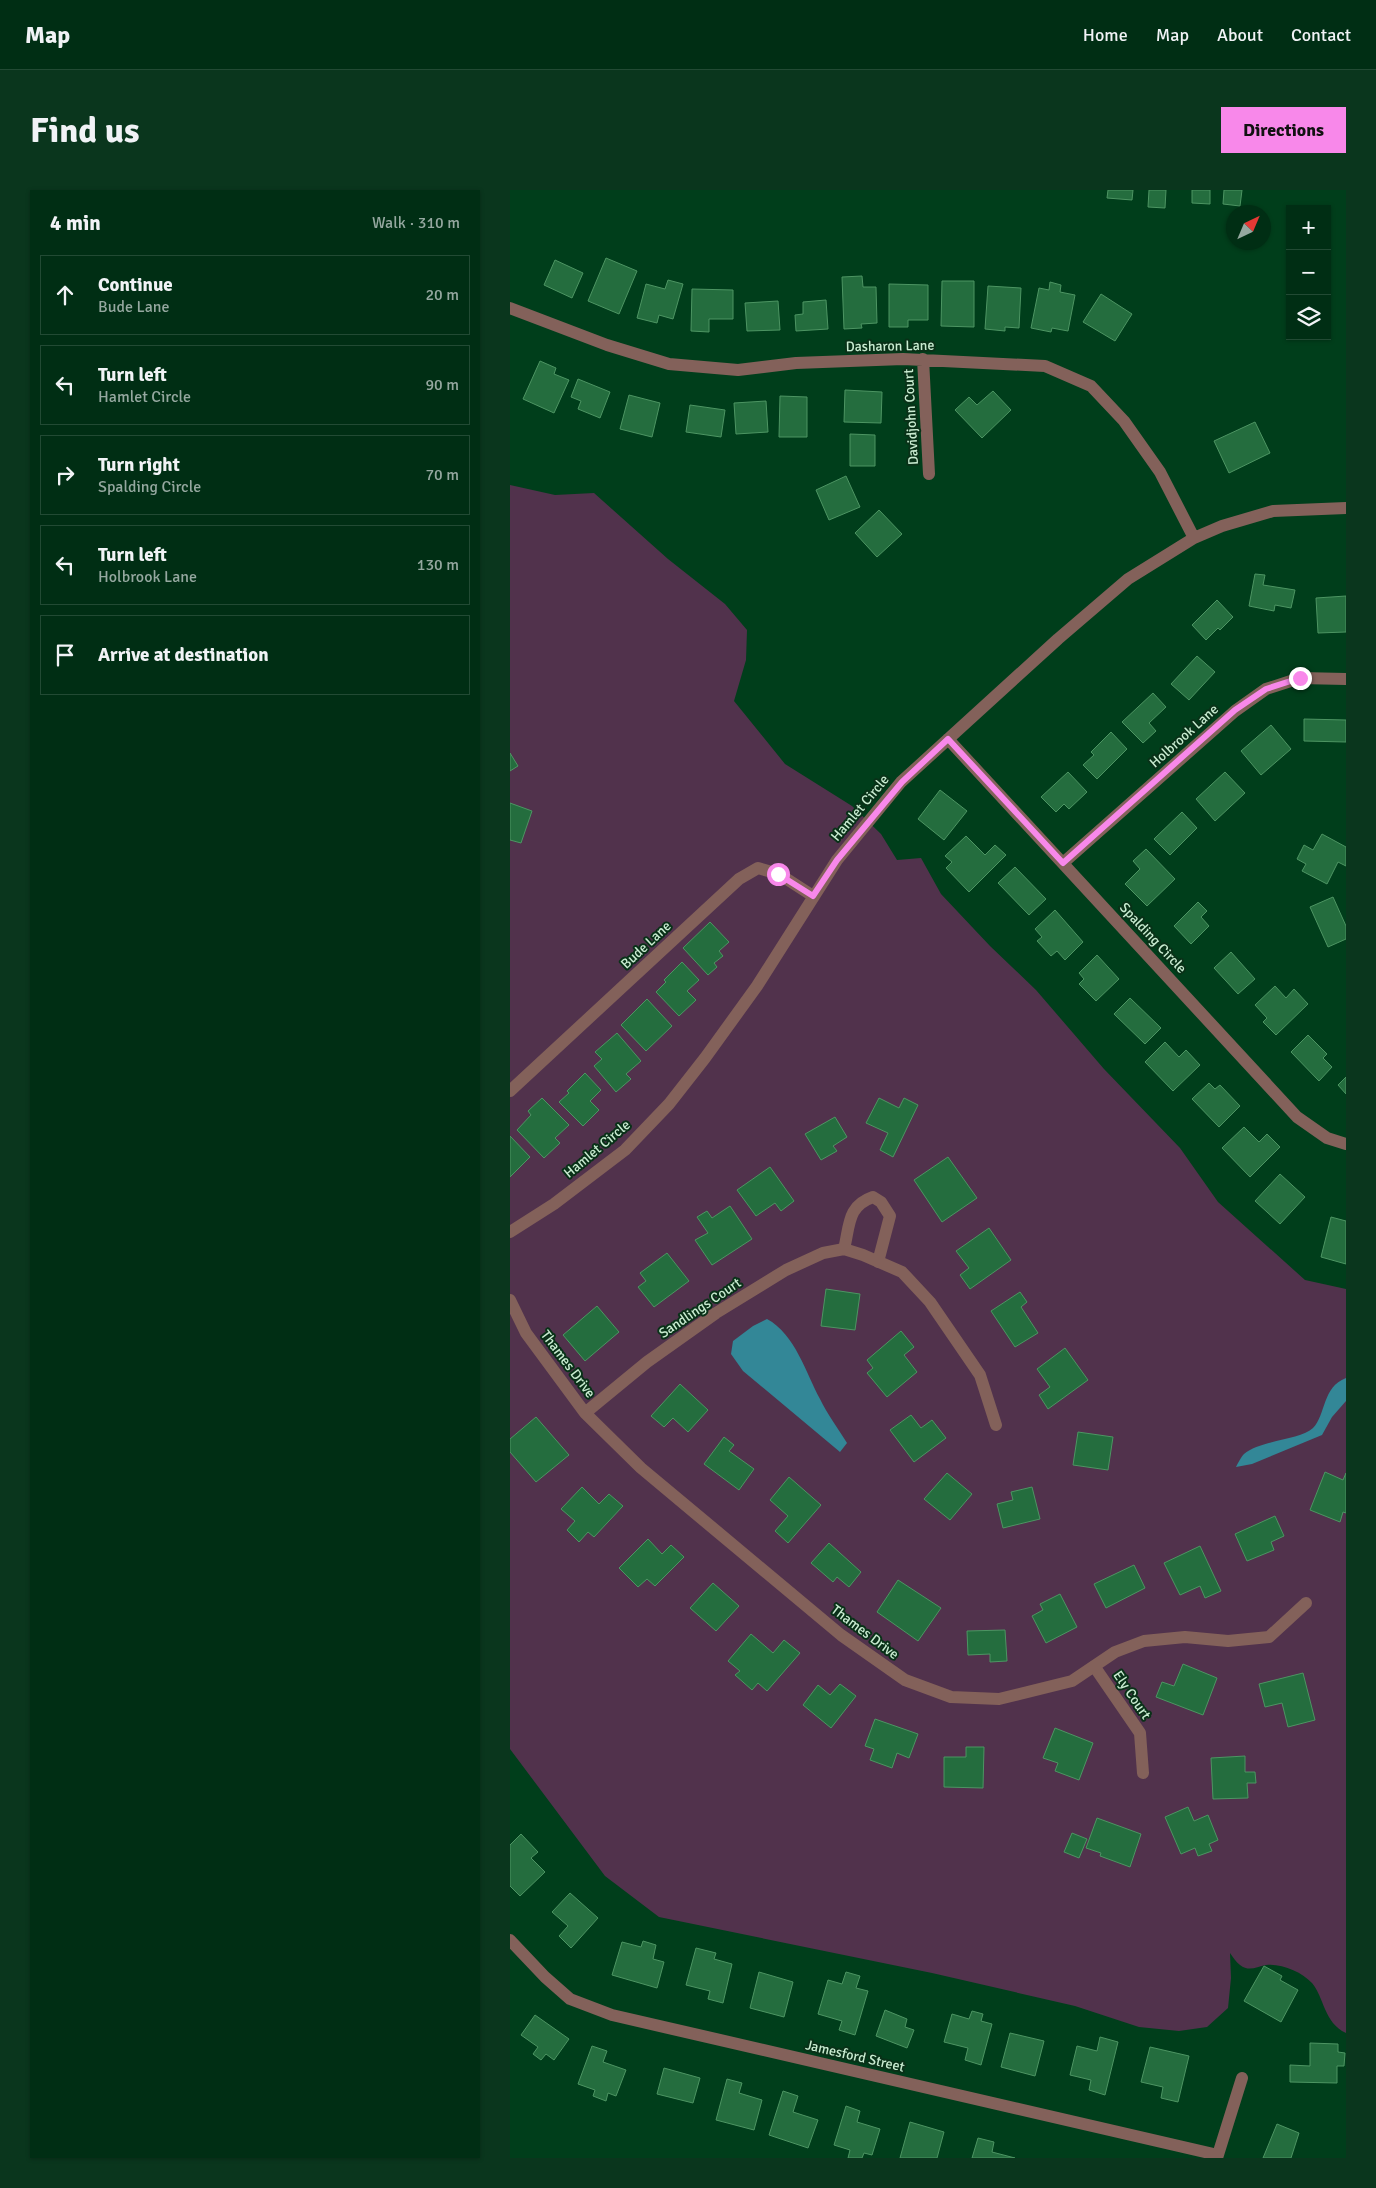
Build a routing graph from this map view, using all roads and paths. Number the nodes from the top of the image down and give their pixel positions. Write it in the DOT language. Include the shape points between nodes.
graph roads {
  1 [pos="510,308"];
  2 [pos="923,359"];
  3 [pos="929,474"];
  4 [pos="1346,508"];
  5 [pos="1194,538"];
  6 [pos="1346,679"];
  7 [pos="948,739"];
  8 [pos="1063,863"];
  9 [pos="813,896"];
  10 [pos="510,1091"];
  11 [pos="1346,1144"];
  12 [pos="510,1232"];
  13 [pos="844,1249"];
  14 [pos="878,1262"];
  15 [pos="510,1300"];
  16 [pos="585,1413"];
  17 [pos="996,1426"];
  18 [pos="1306,1603"];
  19 [pos="1094,1666"];
  20 [pos="1143,1773"];
  21 [pos="510,1940"];
  22 [pos="1242,2078"];
  23 [pos="1217,2157"];
  1 -- 2 [label="street, Dasharon Lane" via="607,346 669,364 738,370 796,364"];
  2 -- 3 [label="street, Davidjohn Court"];
  2 -- 5 [label="street, Dasharon Lane" via="1045,366 1091,386 1124,421 1160,472"];
  4 -- 5 [label="street, Hamlet Circle" via="1273,511"];
  5 -- 7 [label="street, Hamlet Circle" via="1128,579"];
  6 -- 8 [label="street, Holbrook Lane" via="1300,678 1266,689 1235,710"];
  7 -- 8 [label="street, Spalding Circle"];
  7 -- 9 [label="street, Hamlet Circle" via="902,782 837,860"];
  8 -- 11 [label="street, Spalding Circle" via="1297,1117 1327,1138"];
  9 -- 10 [label="street, Bude Lane" via="778,874 758,868 740,879"];
  9 -- 12 [label="street, Hamlet Circle" via="757,986 669,1104 624,1150 554,1204"];
  13 -- 14 [label="street"];
  13 -- 14 [label="street" via="854,1209 861,1201 873,1197 881,1202 890,1216"];
  13 -- 16 [label="street, Sandlings Court" via="823,1253 786,1270 716,1313"];
  14 -- 17 [label="street" via="902,1272 930,1302 980,1376"];
  15 -- 16 [label="street, Thames Drive" via="526,1333"];
  16 -- 19 [label="street, Thames Drive" via="648,1474 841,1635 905,1680 952,1697 999,1699 1072,1681"];
  18 -- 19 [label="street, Thames Drive" via="1269,1636 1228,1641 1185,1636 1144,1641 1115,1652"];
  19 -- 20 [label="street, Ely Court" via="1140,1733"];
  21 -- 23 [label="street, Jamesford Street" via="570,1999 612,2016"];
  22 -- 23 [label="street"];
}
